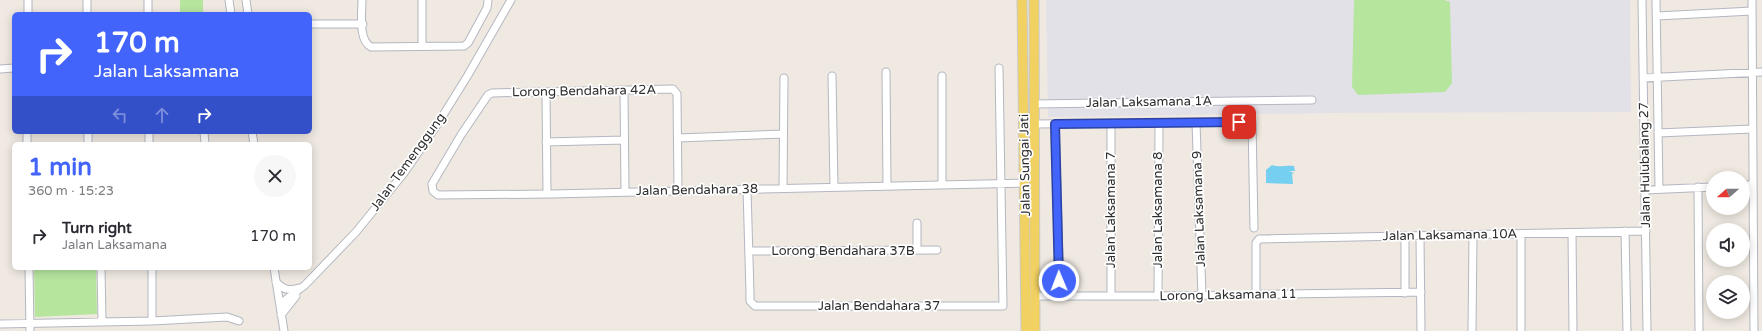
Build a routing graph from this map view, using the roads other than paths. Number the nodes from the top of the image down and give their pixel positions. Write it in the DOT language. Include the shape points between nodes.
graph roads {
  1 [pos="28,0"];
  2 [pos="87,0"];
  3 [pos="148,0"];
  4 [pos="228,0"];
  5 [pos="246,0"];
  6 [pos="362,0"];
  7 [pos="422,0"];
  8 [pos="488,0"];
  9 [pos="511,0"];
  10 [pos="1022,0"];
  11 [pos="1034,0"];
  12 [pos="1642,0"];
  13 [pos="1656,0"];
  14 [pos="1752,0"];
  15 [pos="28,12"];
  16 [pos="87,12"];
  17 [pos="148,12"];
  18 [pos="231,12"];
  19 [pos="248,12"];
  20 [pos="1752,12"];
  21 [pos="1657,16"];
  22 [pos="312,24"];
  23 [pos="363,24"];
  24 [pos="422,46"];
  25 [pos="12,68"];
  26 [pos="999,68"];
  27 [pos="0,69"];
  28 [pos="886,72"];
  29 [pos="1752,72"];
  30 [pos="1762,72"];
  31 [pos="832,76"];
  32 [pos="942,76"];
  33 [pos="1657,77"];
  34 [pos="784,78"];
  35 [pos="1643,78"];
  36 [pos="624,91"];
  37 [pos="546,92"];
  38 [pos="1312,100"];
  39 [pos="1034,104"];
  40 [pos="1159,123"];
  41 [pos="1196,123"];
  42 [pos="1034,124"];
  43 [pos="1055,124"];
  44 [pos="1110,124"];
  45 [pos="1752,129"];
  46 [pos="1658,133"];
  47 [pos="783,134"];
  48 [pos="461,135"];
  49 [pos="678,138"];
  50 [pos="624,140"];
  51 [pos="546,142"];
  52 [pos="1001,183"];
  53 [pos="1025,183"];
  54 [pos="942,184"];
  55 [pos="1753,185"];
  56 [pos="887,186"];
  57 [pos="834,187"];
  58 [pos="1698,187"];
  59 [pos="1706,187"];
  60 [pos="783,188"];
  61 [pos="747,189"];
  62 [pos="1659,189"];
  63 [pos="1645,190"];
  64 [pos="678,191"];
  65 [pos="625,192"];
  66 [pos="547,194"];
  67 [pos="917,224"];
  68 [pos="1254,228"];
  69 [pos="1625,231"];
  70 [pos="1646,231"];
  71 [pos="1572,233"];
  72 [pos="1521,234"];
  73 [pos="1473,235"];
  74 [pos="1405,236"];
  75 [pos="1420,236"];
  76 [pos="917,250"];
  77 [pos="937,250"];
  78 [pos="750,251"];
  79 [pos="29,270"];
  80 [pos="101,270"];
  81 [pos="152,270"];
  82 [pos="274,270"];
  83 [pos="276,282"];
  84 [pos="305,285"];
  85 [pos="1421,292"];
  86 [pos="1405,293"];
  87 [pos="1256,295"];
  88 [pos="1034,296"];
  89 [pos="1060,296"];
  90 [pos="1111,296"];
  91 [pos="1158,296"];
  92 [pos="1202,296"];
  93 [pos="280,304"];
  94 [pos="281,315"];
  95 [pos="102,321"];
  96 [pos="152,321"];
  97 [pos="239,321"];
  98 [pos="0,324"];
  99 [pos="30,328"];
  100 [pos="284,331"];
  101 [pos="1026,331"];
  102 [pos="1035,331"];
  103 [pos="1421,331"];
  104 [pos="1472,331"];
  105 [pos="1521,331"];
  106 [pos="1573,331"];
  107 [pos="1627,331"];
  108 [pos="1647,331"];
  109 [pos="1699,331"];
  110 [pos="1754,331"];
  1 -- 15 [label="street"];
  2 -- 16 [label="street"];
  3 -- 17 [label="street"];
  4 -- 18 [label="street"];
  5 -- 19 [label="street"];
  6 -- 23 [label="street"];
  7 -- 24 [label="street"];
  8 -- 24 [label="street" via="487,8 466,45"];
  9 -- 84 [label="street, Jalan Temenggung" via="430,137 356,232"];
  10 -- 53 [label="main road, Jalan Sungai Jati"];
  11 -- 39 [label="main road, Jalan Sungai Jati"];
  12 -- 35 [label="street, Jalan Hulubalang 27"];
  13 -- 21 [label="street"];
  14 -- 20 [label="street"];
  20 -- 21 [label="street"];
  20 -- 29 [label="street"];
  21 -- 33 [label="street"];
  22 -- 23 [label="street"];
  23 -- 24 [label="street" via="363,39 366,45 371,47"];
  25 -- 27 [label="street"];
  26 -- 52 [label="street"];
  28 -- 56 [label="street"];
  29 -- 30 [label="street"];
  29 -- 33 [label="street"];
  29 -- 45 [label="street"];
  31 -- 57 [label="street"];
  32 -- 54 [label="street"];
  33 -- 35 [label="street"];
  33 -- 46 [label="street"];
  34 -- 47 [label="street"];
  35 -- 63 [label="street, Jalan Hulubalang 27"];
  36 -- 37 [label="street, Lorong Bendahara 42A"];
  36 -- 49 [label="street, Lorong Bendahara 42A" via="676,90"];
  36 -- 50 [label="street"];
  37 -- 48 [label="street, Lorong Bendahara 42A" via="488,95"];
  37 -- 51 [label="street"];
  38 -- 39 [label="street, Jalan Laksamana 1A"];
  39 -- 42 [label="main road, Jalan Sungai Jati"];
  40 -- 41 [label="street"];
  40 -- 44 [label="street"];
  40 -- 91 [label="street, Jalan Laksamana 8"];
  41 -- 68 [label="street" via="1252,122"];
  41 -- 92 [label="street, Jalan Laksamana 9"];
  42 -- 43 [label="street"];
  42 -- 88 [label="main road, Jalan Sungai Jati"];
  43 -- 44 [label="street"];
  43 -- 89 [label="street"];
  44 -- 90 [label="street, Jalan Laksamana 7"];
  45 -- 46 [label="street"];
  45 -- 55 [label="street"];
  46 -- 62 [label="street"];
  47 -- 49 [label="street"];
  47 -- 60 [label="street"];
  48 -- 66 [label="street, Jalan Bendahara 38" via="432,184 433,191 438,195"];
  49 -- 64 [label="street"];
  50 -- 51 [label="street"];
  50 -- 65 [label="street"];
  51 -- 66 [label="street"];
  52 -- 53 [label="street, Jalan Bendahara 38"];
  52 -- 54 [label="street, Jalan Bendahara 38"];
  52 -- 78 [label="street, Jalan Bendahara 37" via="1004,306 755,306 750,301"];
  53 -- 101 [label="main road, Jalan Sungai Jati"];
  54 -- 56 [label="street, Jalan Bendahara 38"];
  55 -- 110 [label="street"];
  56 -- 57 [label="street, Jalan Bendahara 38"];
  57 -- 60 [label="street, Jalan Bendahara 38"];
  58 -- 59 [label="street"];
  58 -- 62 [label="street"];
  58 -- 109 [label="street"];
  60 -- 61 [label="street, Jalan Bendahara 38"];
  61 -- 64 [label="street, Jalan Bendahara 38"];
  61 -- 78 [label="street"];
  62 -- 63 [label="street"];
  63 -- 70 [label="street, Jalan Hulubalang 27"];
  64 -- 65 [label="street, Jalan Bendahara 38"];
  65 -- 66 [label="street, Jalan Bendahara 38"];
  67 -- 76 [label="street"];
  69 -- 70 [label="street, Jalan Laksamana 10A"];
  69 -- 71 [label="street, Jalan Laksamana 10A"];
  69 -- 107 [label="street"];
  70 -- 108 [label="street, Jalan Hulubalang 27"];
  71 -- 72 [label="street, Jalan Laksamana 10A"];
  71 -- 106 [label="street"];
  72 -- 73 [label="street, Jalan Laksamana 10A"];
  72 -- 105 [label="street"];
  73 -- 75 [label="street, Jalan Laksamana 10A"];
  73 -- 104 [label="street"];
  74 -- 75 [label="street, Jalan Laksamana 10A"];
  74 -- 86 [label="street"];
  74 -- 87 [label="street, Jalan Laksamana 10A" via="1259,239 1256,243"];
  75 -- 85 [label="street"];
  76 -- 77 [label="street, Lorong Bendahara 37B"];
  76 -- 78 [label="street, Lorong Bendahara 37B"];
  79 -- 99 [label="street"];
  80 -- 95 [label="street"];
  81 -- 96 [label="street"];
  82 -- 83 [label="street"];
  83 -- 84 [label="street" via="285,290"];
  83 -- 93 [label="street"];
  84 -- 93 [label="street, Jalan Temenggung"];
  84 -- 94 [label="street"];
  85 -- 86 [label="street, Lorong Laksamana 11"];
  85 -- 103 [label="street"];
  86 -- 87 [label="street, Lorong Laksamana 11"];
  87 -- 92 [label="street, Lorong Laksamana 11"];
  88 -- 89 [label="street, Lorong Laksamana 11"];
  88 -- 102 [label="main road, Jalan Sungai Jati"];
  89 -- 90 [label="street, Lorong Laksamana 11"];
  90 -- 91 [label="street, Lorong Laksamana 11"];
  91 -- 92 [label="street, Lorong Laksamana 11"];
  93 -- 94 [label="street"];
  94 -- 100 [label="street"];
  95 -- 96 [label="street"];
  95 -- 99 [label="street"];
  96 -- 97 [label="street" via="227,317"];
  98 -- 99 [label="street"];
}
